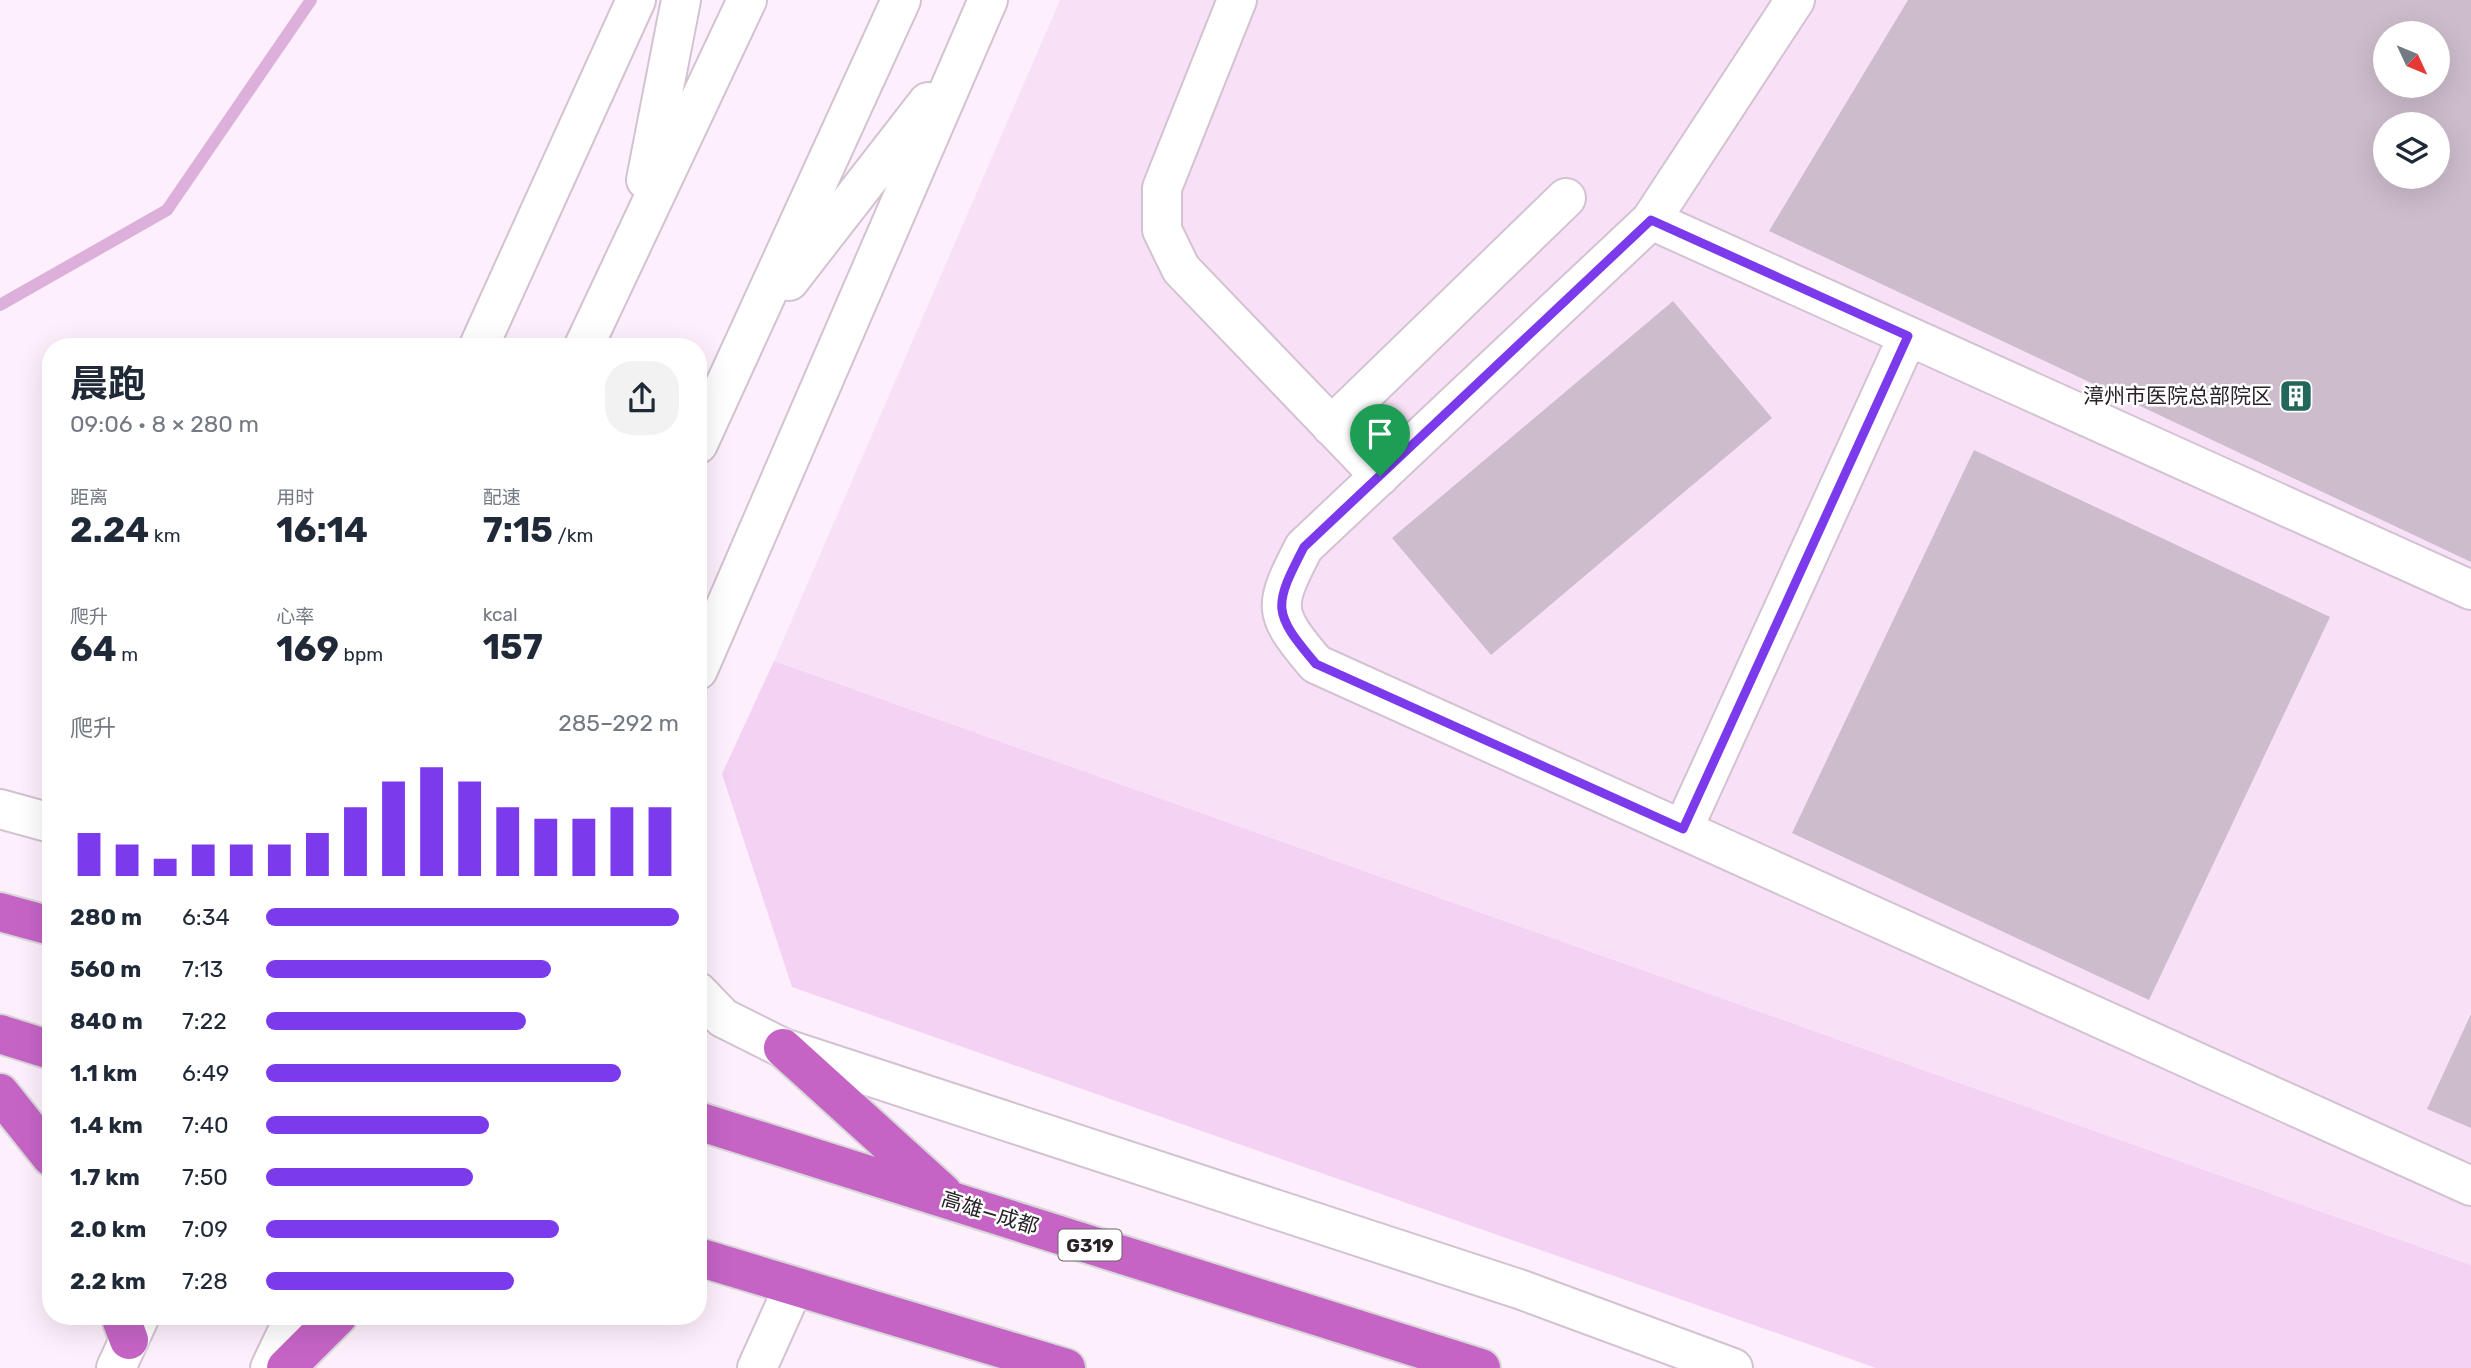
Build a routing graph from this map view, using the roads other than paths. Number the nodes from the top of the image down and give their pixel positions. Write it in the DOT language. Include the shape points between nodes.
graph roads {
  1 [pos="636,0"];
  2 [pos="681,0"];
  3 [pos="747,0"];
  4 [pos="901,0"];
  5 [pos="988,0"];
  6 [pos="1237,0"];
  7 [pos="1795,0"];
  8 [pos="962,59"];
  9 [pos="1566,198"];
  10 [pos="1651,220"];
  11 [pos="635,237"];
  12 [pos="749,333"];
  13 [pos="1908,336"];
  14 [pos="483,338"];
  15 [pos="588,338"];
  16 [pos="707,424"];
  17 [pos="1331,426"];
  18 [pos="1380,476"];
  19 [pos="2471,590"];
  20 [pos="707,649"];
  21 [pos="0,809"];
  22 [pos="42,821"];
  23 [pos="1683,829"];
  24 [pos="42,899"];
  25 [pos="0,911"];
  26 [pos="42,923"];
  27 [pos="707,1001"];
  28 [pos="0,1034"];
  29 [pos="42,1047"];
  30 [pos="783,1048"];
  31 [pos="0,1093"];
  32 [pos="707,1103"];
  33 [pos="707,1124"];
  34 [pos="738,1134"];
  35 [pos="42,1146"];
  36 [pos="2471,1186"];
  37 [pos="952,1201"];
  38 [pos="707,1260"];
  39 [pos="794,1286"];
  40 [pos="291,1325"];
  41 [pos="329,1325"];
  42 [pos="270,1368"];
  43 [pos="286,1368"];
  44 [pos="757,1368"];
  45 [pos="1066,1368"];
  46 [pos="1481,1368"];
  47 [pos="1733,1368"];
  1 -- 14 [label="street"];
  2 -- 11 [label="street"];
  3 -- 11 [label="street"];
  4 -- 12 [label="street"];
  5 -- 8 [label="street"];
  6 -- 17 [label="street" via="1162,188 1162,230 1181,269"];
  7 -- 10 [label="street"];
  8 -- 12 [label="street"];
  8 -- 20 [label="street"];
  9 -- 17 [label="street"];
  10 -- 13 [label="street"];
  10 -- 18 [label="street"];
  11 -- 15 [label="street"];
  12 -- 16 [label="street"];
  13 -- 19 [label="street"];
  13 -- 23 [label="street"];
  17 -- 18 [label="street"];
  18 -- 23 [label="street" via="1304,547 1282,590 1284,627 1316,664"];
  21 -- 22 [label="street"];
  23 -- 36 [label="street"];
  24 -- 25 [label="highway"];
  25 -- 26 [label="highway"];
  27 -- 30 [label="street" via="723,1018"];
  28 -- 29 [label="highway"];
  30 -- 37 [label="highway"];
  30 -- 47 [label="street" via="1522,1290"];
  31 -- 35 [label="highway"];
  32 -- 34 [label="highway"];
  33 -- 34 [label="highway, 高雄—成都 / G319"];
  34 -- 37 [label="highway, 高雄—成都 / G319"];
  37 -- 46 [label="highway, 高雄—成都 / G319"];
  38 -- 39 [label="highway"];
  39 -- 44 [label="street"];
  39 -- 45 [label="highway"];
  40 -- 42 [label="street"];
  41 -- 43 [label="highway"];
}
